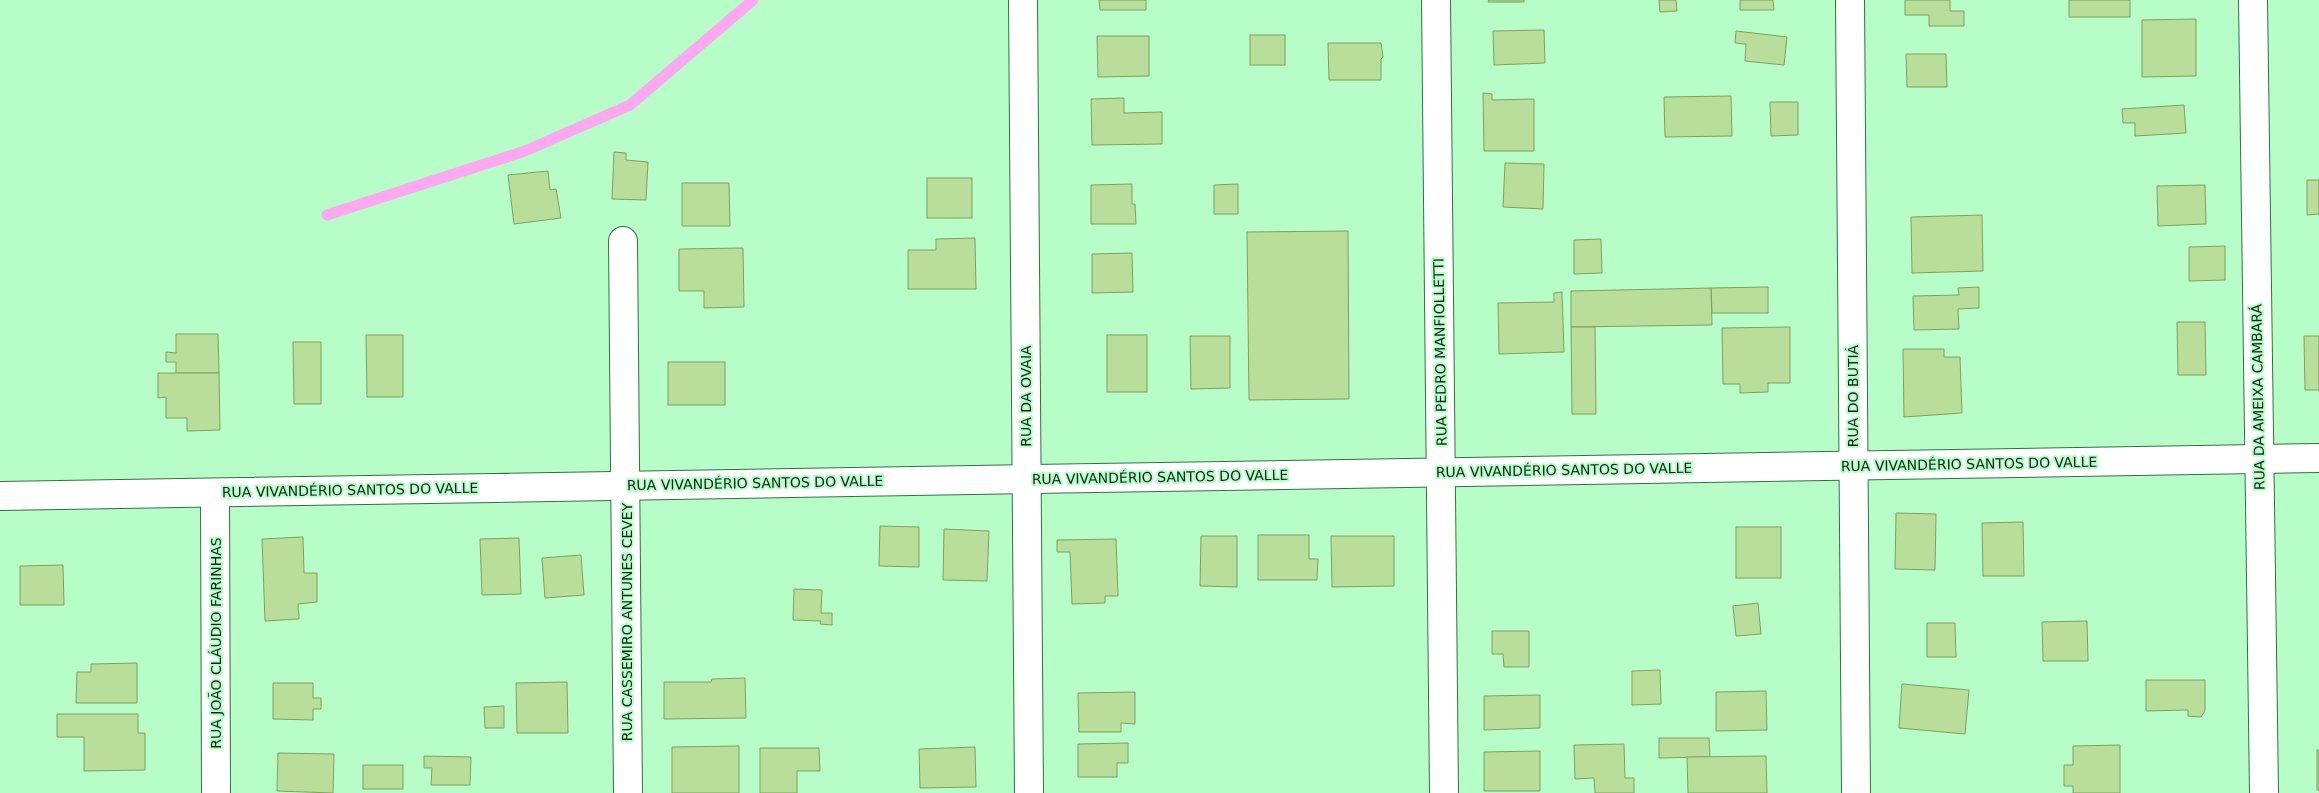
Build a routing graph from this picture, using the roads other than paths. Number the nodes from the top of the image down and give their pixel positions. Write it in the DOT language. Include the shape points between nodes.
graph roads {
  1 [pos="1023,0"];
  2 [pos="1436,0"];
  3 [pos="1850,0"];
  4 [pos="2253,0"];
  5 [pos="624,240"];
  6 [pos="2319,458"];
  7 [pos="2259,459"];
  8 [pos="1853,466"];
  9 [pos="1441,472"];
  10 [pos="1027,479"];
  11 [pos="626,486"];
  12 [pos="215,492"];
  13 [pos="0,496"];
  14 [pos="216,793"];
  15 [pos="628,793"];
  16 [pos="1029,793"];
  17 [pos="1444,793"];
  18 [pos="1856,793"];
  19 [pos="2264,793"];
  1 -- 10 [label="street, RUA DA OVAIA"];
  2 -- 9 [label="street, RUA PEDRO MANFIOLLETTI"];
  3 -- 8 [label="street, RUA DO BUTIÁ"];
  4 -- 7 [label="street, RUA DA AMEIXA CAMBARÁ"];
  5 -- 11 [label="street, RUA CASSEMIRO ANTUNES CEVEY"];
  6 -- 7 [label="street, RUA VIVANDÉRIO SANTOS DO VALLE"];
  7 -- 8 [label="street, RUA VIVANDÉRIO SANTOS DO VALLE"];
  7 -- 19 [label="street, RUA DA AMEIXA CAMBARÁ"];
  8 -- 9 [label="street, RUA VIVANDÉRIO SANTOS DO VALLE"];
  8 -- 18 [label="street, RUA DO BUTIÁ"];
  9 -- 10 [label="street, RUA VIVANDÉRIO SANTOS DO VALLE"];
  9 -- 17 [label="street, RUA PEDRO MANFIOLLETTI"];
  10 -- 11 [label="street, RUA VIVANDÉRIO SANTOS DO VALLE"];
  10 -- 16 [label="street, RUA DA OVAIA"];
  11 -- 12 [label="street, RUA VIVANDÉRIO SANTOS DO VALLE"];
  11 -- 15 [label="street, RUA CASSEMIRO ANTUNES CEVEY"];
  12 -- 13 [label="street, RUA VIVANDÉRIO SANTOS DO VALLE"];
  12 -- 14 [label="street, RUA JOÃO CLÁUDIO FARINHAS"];
}
